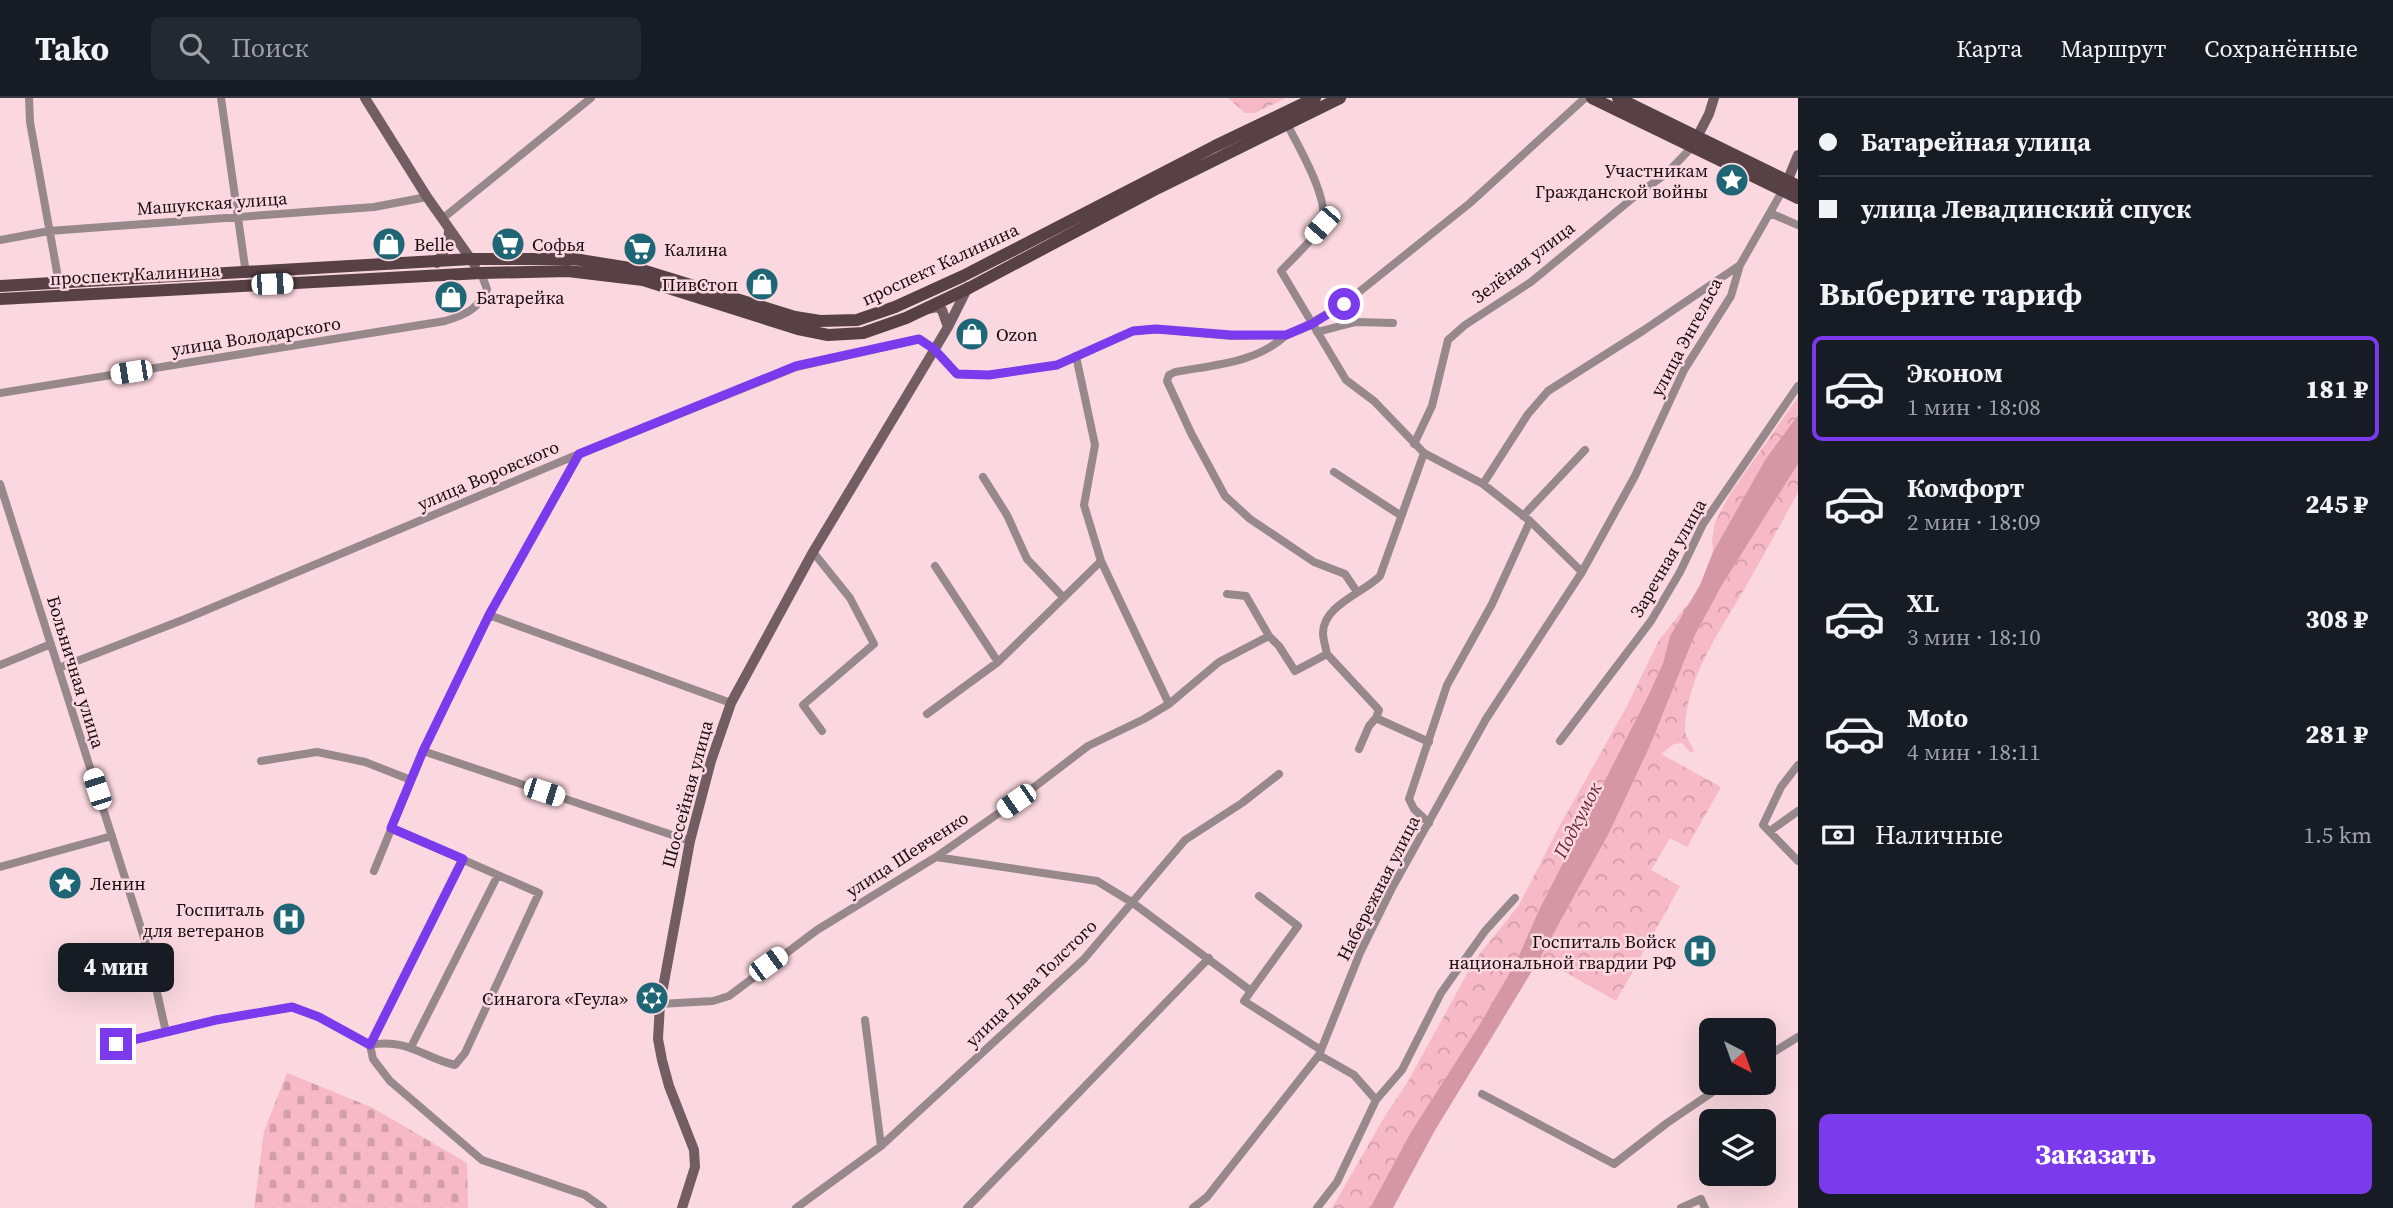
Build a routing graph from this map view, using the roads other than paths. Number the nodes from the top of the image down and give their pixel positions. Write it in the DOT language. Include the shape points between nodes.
graph roads {
  1 [pos="29,98"];
  2 [pos="221,98"];
  3 [pos="365,98"];
  4 [pos="591,98"];
  5 [pos="1315,98"];
  6 [pos="1340,98"];
  7 [pos="1585,98"];
  8 [pos="1592,98"];
  9 [pos="1618,98"];
  10 [pos="1714,98"];
  11 [pos="1287,124"];
  12 [pos="1695,143"];
  13 [pos="1798,155"];
  14 [pos="1789,186"];
  15 [pos="427,197"];
  16 [pos="1798,198"];
  17 [pos="1770,213"];
  18 [pos="239,217"];
  19 [pos="442,219"];
  20 [pos="1798,225"];
  21 [pos="449,230"];
  22 [pos="49,231"];
  23 [pos="0,240"];
  24 [pos="471,259"];
  25 [pos="437,263"];
  26 [pos="1740,265"];
  27 [pos="481,273"];
  28 [pos="246,274"];
  29 [pos="966,282"];
  30 [pos="59,283"];
  31 [pos="0,286"];
  32 [pos="0,299"];
  33 [pos="924,309"];
  34 [pos="1393,323"];
  35 [pos="948,327"];
  36 [pos="1315,328"];
  37 [pos="1286,335"];
  38 [pos="934,349"];
  39 [pos="1076,356"];
  40 [pos="1798,386"];
  41 [pos="0,393"];
  42 [pos="1414,444"];
  43 [pos="1585,450"];
  44 [pos="1424,453"];
  45 [pos="579,454"];
  46 [pos="1334,472"];
  47 [pos="984,477"];
  48 [pos="0,484"];
  49 [pos="1483,484"];
  50 [pos="1400,515"];
  51 [pos="1526,518"];
  52 [pos="813,552"];
  53 [pos="1101,561"];
  54 [pos="935,566"];
  55 [pos="1582,572"];
  56 [pos="1357,592"];
  57 [pos="1227,594"];
  58 [pos="1063,597"];
  59 [pos="489,615"];
  60 [pos="1269,636"];
  61 [pos="51,644"];
  62 [pos="1327,654"];
  63 [pos="998,662"];
  64 [pos="0,665"];
  65 [pos="59,668"];
  66 [pos="731,703"];
  67 [pos="1169,704"];
  68 [pos="927,714"];
  69 [pos="1376,718"];
  70 [pos="822,731"];
  71 [pos="1560,741"];
  72 [pos="1429,742"];
  73 [pos="1359,749"];
  74 [pos="423,751"];
  75 [pos="261,761"];
  76 [pos="1798,765"];
  77 [pos="1279,774"];
  78 [pos="411,780"];
  79 [pos="1798,811"];
  80 [pos="1429,823"];
  81 [pos="391,828"];
  82 [pos="1767,828"];
  83 [pos="112,836"];
  84 [pos="690,841"];
  85 [pos="936,857"];
  86 [pos="463,859"];
  87 [pos="1798,861"];
  88 [pos="0,867"];
  89 [pos="374,871"];
  90 [pos="498,875"];
  91 [pos="1259,896"];
  92 [pos="1515,898"];
  93 [pos="1133,903"];
  94 [pos="1209,958"];
  95 [pos="1251,991"];
  96 [pos="660,1004"];
  97 [pos="865,1020"];
  98 [pos="166,1032"];
  99 [pos="1798,1037"];
  100 [pos="370,1045"];
  101 [pos="411,1047"];
  102 [pos="100,1048"];
  103 [pos="1776,1051"];
  104 [pos="1320,1053"];
  105 [pos="1482,1094"];
  106 [pos="1707,1096"];
  107 [pos="1376,1100"];
  108 [pos="881,1146"];
  109 [pos="603,1208"];
  110 [pos="682,1208"];
  111 [pos="796,1208"];
  112 [pos="967,1208"];
  113 [pos="1193,1208"];
  114 [pos="1317,1208"];
  115 [pos="1681,1208"];
  116 [pos="1704,1208"];
  1 -- 22 [label="street"];
  2 -- 18 [label="street"];
  3 -- 15 [label="main road"];
  4 -- 19 [label="street"];
  5 -- 29 [label="main road, проспект Калинина" via="1204,152"];
  6 -- 11 [label="main road, проспект Калинина"];
  7 -- 36 [label="street" via="1470,203"];
  8 -- 12 [label="main road"];
  9 -- 12 [label="main road"];
  10 -- 12 [label="main road, Зелёная улица"];
  11 -- 29 [label="main road, проспект Калинина"];
  11 -- 36 [label="street" via="1323,207 1322,225 1281,271"];
  12 -- 14 [label="main road"];
  12 -- 42 [label="street, Зелёная улица" via="1667,173 1531,282 1448,340 1432,406"];
  13 -- 14 [label="main road, улица Энгельса"];
  14 -- 16 [label="main road"];
  14 -- 17 [label="street, улица Энгельса"];
  15 -- 18 [label="street, Машукская улица" via="373,207"];
  15 -- 19 [label="main road"];
  17 -- 20 [label="street"];
  17 -- 26 [label="street, улица Энгельса"];
  18 -- 22 [label="street, Машукская улица"];
  18 -- 28 [label="street"];
  19 -- 21 [label="main road"];
  21 -- 24 [label="main road"];
  21 -- 25 [label="main road" via="448,244"];
  22 -- 23 [label="street, Машукская улица"];
  22 -- 30 [label="street"];
  24 -- 25 [label="main road, проспект Калинина"];
  24 -- 27 [label="main road"];
  24 -- 29 [label="main road, проспект Калинина" via="610,263 795,317 837,322 877,315"];
  25 -- 28 [label="main road, проспект Калинина"];
  26 -- 49 [label="street" via="1548,391"];
  26 -- 55 [label="street, улица Энгельса" via="1731,296 1684,370 1635,477"];
  27 -- 32 [label="main road, проспект Калинина"];
  27 -- 33 [label="main road, проспект Калинина" via="568,271 643,280 828,335 863,333"];
  27 -- 41 [label="street, улица Володарского" via="487,289 482,303 445,321"];
  28 -- 30 [label="main road, проспект Калинина"];
  29 -- 33 [label="main road, проспект Калинина"];
  29 -- 35 [label="main road, Шоссейная улица"];
  30 -- 31 [label="main road, проспект Калинина"];
  33 -- 35 [label="main road, проспект Калинина" via="942,310"];
  34 -- 36 [label="street"];
  35 -- 38 [label="main road, Шоссейная улица"];
  36 -- 37 [label="street"];
  36 -- 42 [label="street" via="1346,380 1374,401"];
  37 -- 39 [label="street" via="1133,331"];
  37 -- 56 [label="street" via="1255,355 1169,375 1167,381 1225,496 1250,520 1314,562 1345,574"];
  38 -- 39 [label="street" via="957,374 989,375 1057,365"];
  38 -- 45 [label="street, улица Воровского" via="919,339 796,366"];
  38 -- 52 [label="main road, Шоссейная улица"];
  39 -- 53 [label="street" via="1095,445 1084,505"];
  40 -- 71 [label="street, Заречная улица" via="1703,524 1651,621"];
  42 -- 44 [label="street"];
  43 -- 51 [label="street"];
  44 -- 49 [label="street"];
  44 -- 50 [label="street"];
  45 -- 59 [label="street"];
  45 -- 65 [label="street, улица Воровского"];
  46 -- 50 [label="street"];
  47 -- 58 [label="street" via="1027,559"];
  48 -- 61 [label="street, Больничная улица"];
  49 -- 51 [label="street"];
  50 -- 56 [label="street" via="1380,576"];
  51 -- 55 [label="street"];
  51 -- 72 [label="street" via="1492,604 1447,685"];
  52 -- 66 [label="main road, Шоссейная улица"];
  52 -- 70 [label="street" via="850,598 874,644 803,705"];
  53 -- 58 [label="street"];
  53 -- 67 [label="street"];
  54 -- 63 [label="street"];
  55 -- 80 [label="street, Набережная улица" via="1486,719"];
  56 -- 62 [label="street" via="1328,617 1323,631"];
  57 -- 60 [label="street" via="1246,596"];
  58 -- 63 [label="street"];
  59 -- 66 [label="street"];
  59 -- 74 [label="street"];
  60 -- 62 [label="street" via="1295,671"];
  60 -- 67 [label="street, улица Шевченко" via="1219,662"];
  61 -- 64 [label="street"];
  61 -- 65 [label="street, Больничная улица"];
  62 -- 69 [label="street" via="1380,710"];
  63 -- 68 [label="street"];
  65 -- 83 [label="street, Больничная улица"];
  66 -- 84 [label="main road, Шоссейная улица"];
  67 -- 85 [label="street, улица Шевченко" via="1088,746"];
  69 -- 72 [label="street"];
  69 -- 73 [label="street"];
  72 -- 80 [label="street" via="1409,799"];
  74 -- 78 [label="street"];
  74 -- 84 [label="street"];
  75 -- 78 [label="street" via="317,752 365,762"];
  76 -- 82 [label="street" via="1781,787"];
  77 -- 93 [label="street, улица Льва Толстого" via="1185,840"];
  78 -- 81 [label="street"];
  79 -- 82 [label="street"];
  80 -- 104 [label="street, Набережная улица" via="1360,953"];
  81 -- 86 [label="street"];
  81 -- 89 [label="street"];
  82 -- 87 [label="street"];
  83 -- 88 [label="street"];
  83 -- 98 [label="street, Больничная улица" via="146,944"];
  84 -- 96 [label="main road, Шоссейная улица"];
  85 -- 93 [label="street" via="1097,881"];
  85 -- 96 [label="street, улица Шевченко" via="817,930 729,996"];
  86 -- 90 [label="street"];
  86 -- 100 [label="street"];
  90 -- 101 [label="street"];
  90 -- 101 [label="street" via="539,893 466,1053 455,1065"];
  91 -- 95 [label="street" via="1298,926"];
  92 -- 107 [label="street" via="1441,993 1402,1070"];
  93 -- 94 [label="street"];
  93 -- 108 [label="street, улица Льва Толстого" via="1084,959"];
  94 -- 95 [label="street"];
  94 -- 112 [label="street"];
  95 -- 104 [label="street" via="1244,1001"];
  96 -- 110 [label="main road, Шоссейная улица" via="662,1060 694,1150 695,1167"];
  97 -- 108 [label="street"];
  98 -- 100 [label="street" via="292,1007"];
  98 -- 102 [label="street"];
  99 -- 103 [label="street"];
  100 -- 101 [label="street" via="386,1042"];
  100 -- 109 [label="street" via="373,1059 390,1081 482,1160 585,1195"];
  104 -- 107 [label="street" via="1354,1075"];
  104 -- 113 [label="street, Набережная улица" via="1207,1197"];
  105 -- 106 [label="street" via="1614,1164"];
  107 -- 114 [label="street" via="1337,1182"];
  108 -- 111 [label="street, улица Льва Толстого"];
  115 -- 116 [label="street" via="1701,1199"];
}
